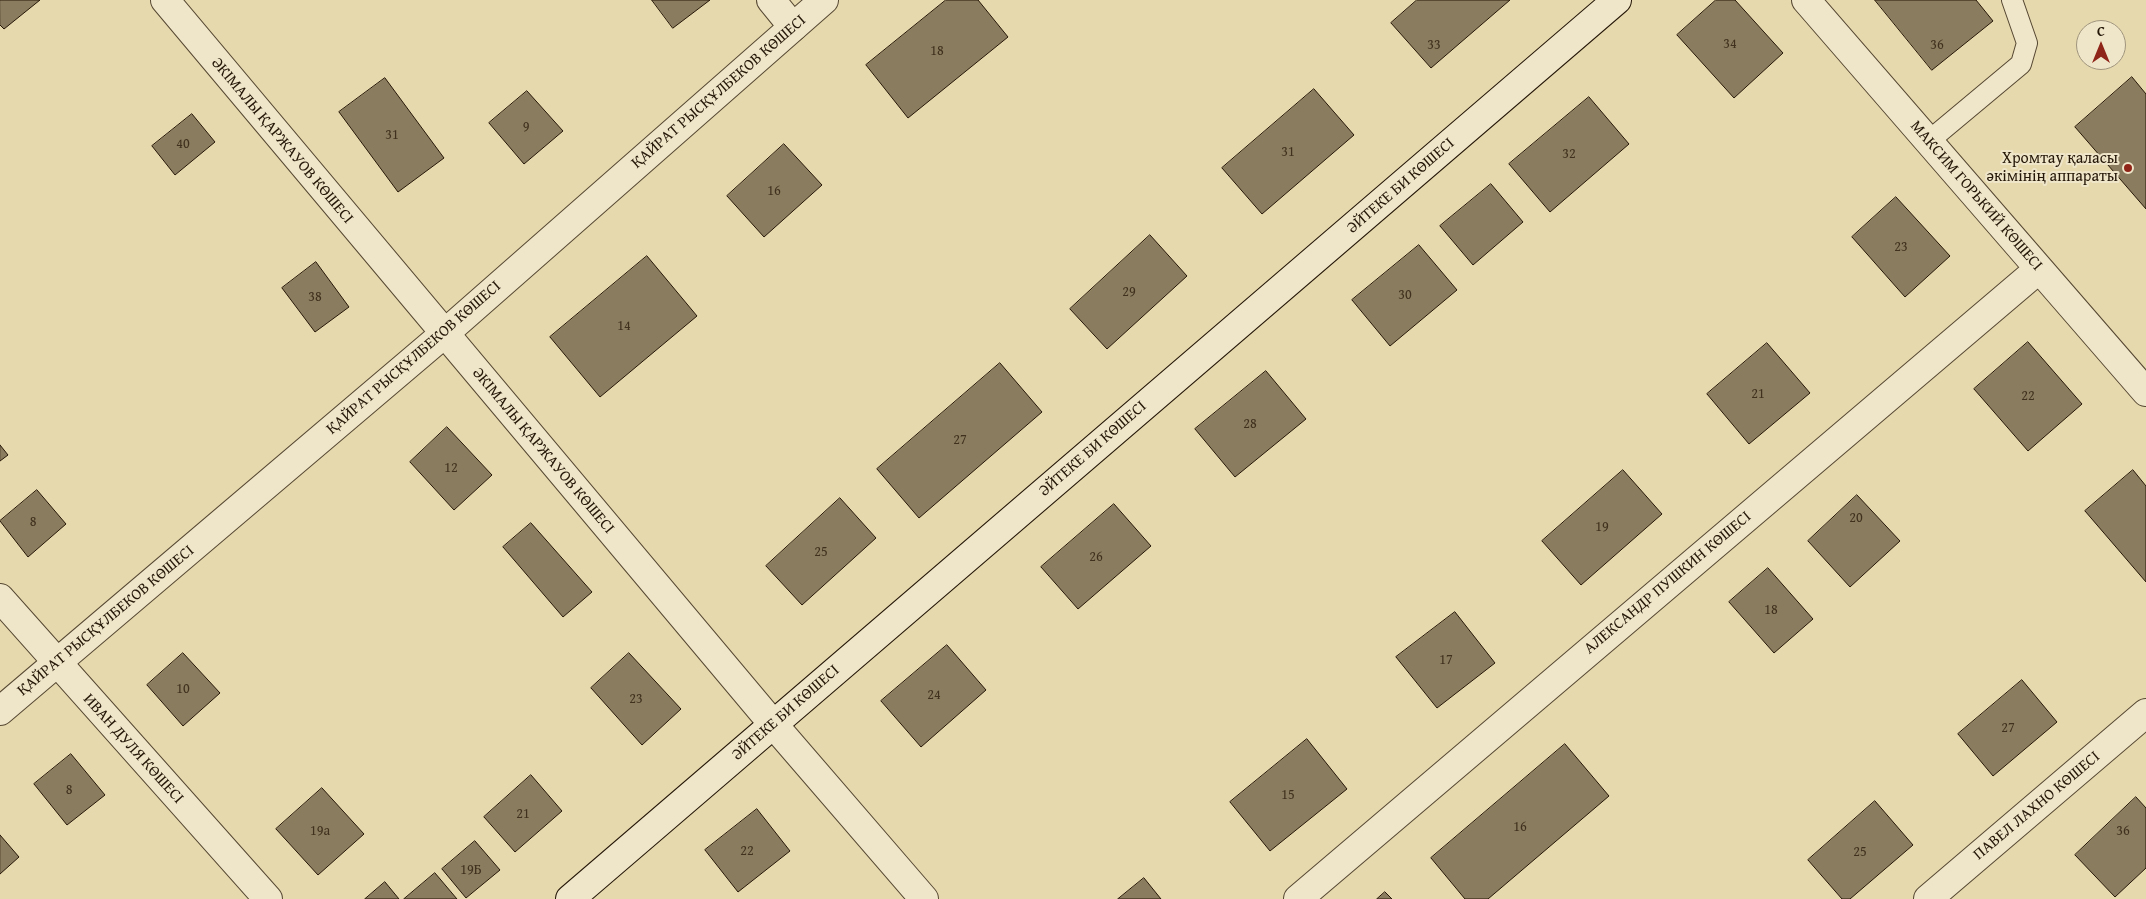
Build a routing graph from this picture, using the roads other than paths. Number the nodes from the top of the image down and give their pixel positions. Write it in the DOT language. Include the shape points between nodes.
graph roads {
  1 [pos="165,0"];
  2 [pos="771,0"];
  3 [pos="824,0"];
  4 [pos="1617,0"];
  5 [pos="1806,0"];
  6 [pos="2012,0"];
  7 [pos="793,27"];
  8 [pos="1930,140"];
  9 [pos="2039,269"];
  10 [pos="444,334"];
  11 [pos="2146,392"];
  12 [pos="0,598"];
  13 [pos="57,664"];
  14 [pos="0,711"];
  15 [pos="2146,714"];
  16 [pos="773,724"];
  17 [pos="268,899"];
  18 [pos="570,899"];
  19 [pos="924,899"];
  20 [pos="1298,899"];
  21 [pos="1928,899"];
  1 -- 10 [label="street, ӘКІМАЛЫ ҚАРЖАУОВ КӨШЕСІ"];
  2 -- 7 [label="street"];
  3 -- 7 [label="street, ҚАЙРАТ РЫСҚҰЛБЕКОВ КӨШЕСІ"];
  4 -- 16 [label="street, ӘЙТЕКЕ БИ КӨШЕСІ"];
  5 -- 8 [label="street, МАКСИМ ГОРЬКИЙ КӨШЕСІ"];
  6 -- 8 [label="lane" via="2027,43 2021,64"];
  7 -- 10 [label="street, ҚАЙРАТ РЫСҚҰЛБЕКОВ КӨШЕСІ"];
  8 -- 9 [label="street, МАКСИМ ГОРЬКИЙ КӨШЕСІ"];
  9 -- 11 [label="street, МАКСИМ ГОРЬКИЙ КӨШЕСІ"];
  9 -- 20 [label="street, АЛЕКСАНДР ПУШКИН КӨШЕСІ"];
  10 -- 13 [label="street, ҚАЙРАТ РЫСҚҰЛБЕКОВ КӨШЕСІ"];
  10 -- 16 [label="street, ӘКІМАЛЫ ҚАРЖАУОВ КӨШЕСІ"];
  12 -- 13 [label="street, ИВАН ДУЛЯ КӨШЕСІ"];
  13 -- 14 [label="street, ҚАЙРАТ РЫСҚҰЛБЕКОВ КӨШЕСІ"];
  13 -- 17 [label="street, ИВАН ДУЛЯ КӨШЕСІ"];
  15 -- 21 [label="street, ПАВЕЛ ЛАХНО КӨШЕСІ"];
  16 -- 18 [label="street, ӘЙТЕКЕ БИ КӨШЕСІ"];
  16 -- 19 [label="street, ӘКІМАЛЫ ҚАРЖАУОВ КӨШЕСІ"];
}
